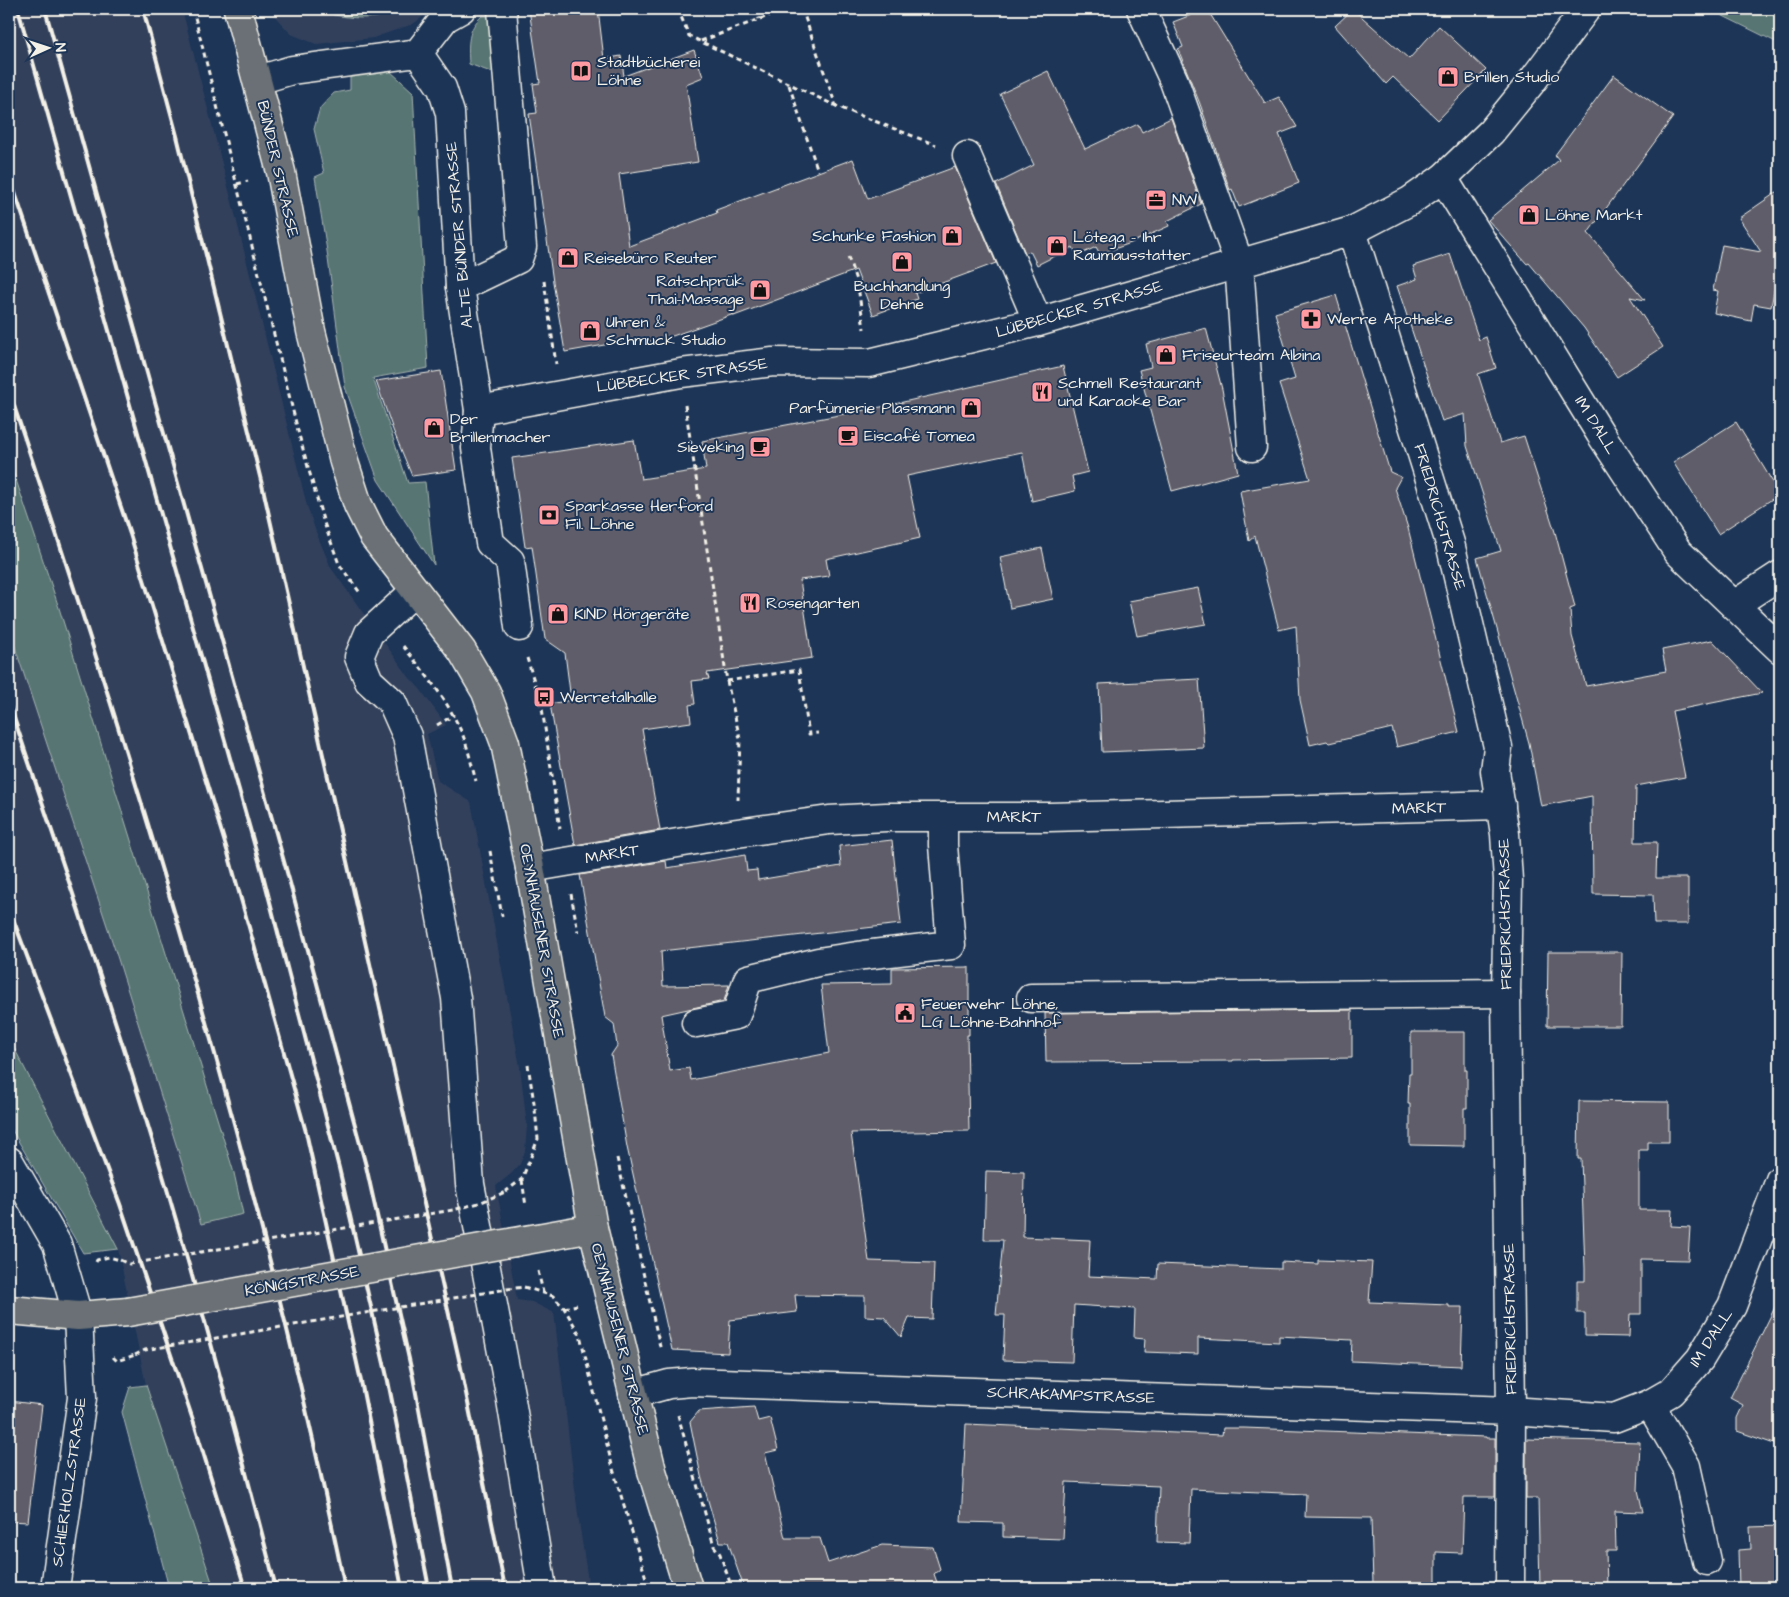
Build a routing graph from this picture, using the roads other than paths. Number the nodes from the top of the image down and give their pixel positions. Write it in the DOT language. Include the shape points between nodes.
graph roads {
  1 [pos="238,9"];
  2 [pos="461,9"];
  3 [pos="502,9"];
  4 [pos="1141,9"];
  5 [pos="1586,9"];
  6 [pos="418,53"];
  7 [pos="258,80"];
  8 [pos="967,156"];
  9 [pos="1442,178"];
  10 [pos="1352,230"];
  11 [pos="1239,263"];
  12 [pos="460,287"];
  13 [pos="1038,322"];
  14 [pos="311,331"];
  15 [pos="479,410"];
  16 [pos="1252,447"];
  17 [pos="1780,575"];
  18 [pos="415,590"];
  19 [pos="1734,606"];
  20 [pos="519,627"];
  21 [pos="1780,648"];
  22 [pos="1501,806"];
  23 [pos="943,817"];
  24 [pos="530,868"];
  25 [pos="1506,994"];
  26 [pos="1031,998"];
  27 [pos="696,1023"];
  28 [pos="9,1161"];
  29 [pos="1780,1180"];
  30 [pos="593,1228"];
  31 [pos="9,1310"];
  32 [pos="78,1316"];
  33 [pos="633,1394"];
  34 [pos="1650,1404"];
  35 [pos="1511,1410"];
  36 [pos="1707,1561"];
  37 [pos="55,1588"];
  38 [pos="542,1588"];
  39 [pos="688,1588"];
  40 [pos="1510,1588"];
  1 -- 7 [label="main road, BÜNDER STRASSE"];
  2 -- 6 [label="street" via="445,18"];
  3 -- 12 [label="street" via="522,247 518,260"];
  4 -- 11 [label="street" via="1174,81"];
  5 -- 9 [label="street, LÜBBECKER STRASSE" via="1491,132"];
  6 -- 7 [label="street" via="292,70"];
  6 -- 12 [label="street, ALTE BÜNDER STRASSE" via="442,88 450,113"];
  7 -- 14 [label="main road, BÜNDER STRASSE" via="281,172"];
  8 -- 13 [label="street"];
  9 -- 10 [label="street, LÜBBECKER STRASSE" via="1410,201"];
  9 -- 19 [label="street, IM DALL" via="1678,552"];
  10 -- 11 [label="street, LÜBBECKER STRASSE"];
  10 -- 22 [label="street, FRIEDRICHSTRASSE" via="1450,543 1498,747 1495,771"];
  11 -- 13 [label="street, LÜBBECKER STRASSE"];
  11 -- 16 [label="street"];
  12 -- 15 [label="street, ALTE BÜNDER STRASSE"];
  13 -- 15 [label="street, LÜBBECKER STRASSE" via="869,363 773,362 680,373"];
  14 -- 18 [label="main road, OEYNHAUSENER STRASSE" via="358,505 374,537"];
  15 -- 20 [label="street, ALTE BÜNDER STRASSE" via="476,448 490,543 510,561"];
  17 -- 19 [label="street"];
  18 -- 24 [label="main road, OEYNHAUSENER STRASSE" via="462,651 486,692 505,743"];
  18 -- 38 [label="street" via="369,633 359,657 369,681 392,702 407,736 456,998 470,1184 507,1374"];
  19 -- 21 [label="street, IM DALL"];
  22 -- 23 [label="street, MARKT"];
  22 -- 25 [label="street, FRIEDRICHSTRASSE" via="1508,880"];
  23 -- 24 [label="street, MARKT" via="829,820"];
  23 -- 27 [label="street" via="951,944 836,959 748,979 736,1015"];
  24 -- 30 [label="main road, OEYNHAUSENER STRASSE"];
  25 -- 26 [label="street"];
  25 -- 35 [label="street, FRIEDRICHSTRASSE"];
  28 -- 32 [label="street, SCHIERHOLZSTRASSE" via="58,1244"];
  29 -- 34 [label="street, IM DALL" via="1732,1306 1700,1359 1671,1392"];
  30 -- 32 [label="main road, KÖNIGSTRASSE, bridge" via="128,1312"];
  30 -- 33 [label="main road, OEYNHAUSENER STRASSE"];
  31 -- 32 [label="main road, KÖNIGSTRASSE"];
  32 -- 37 [label="street, SCHIERHOLZSTRASSE" via="82,1398"];
  33 -- 35 [label="street, SCHRAKAMPSTRASSE" via="669,1384 692,1382"];
  33 -- 39 [label="main road, OEYNHAUSENER STRASSE" via="652,1471"];
  34 -- 35 [label="street, IM DALL" via="1614,1418"];
  34 -- 36 [label="street" via="1686,1466"];
  35 -- 40 [label="street, FRIEDRICHSTRASSE"];
}
